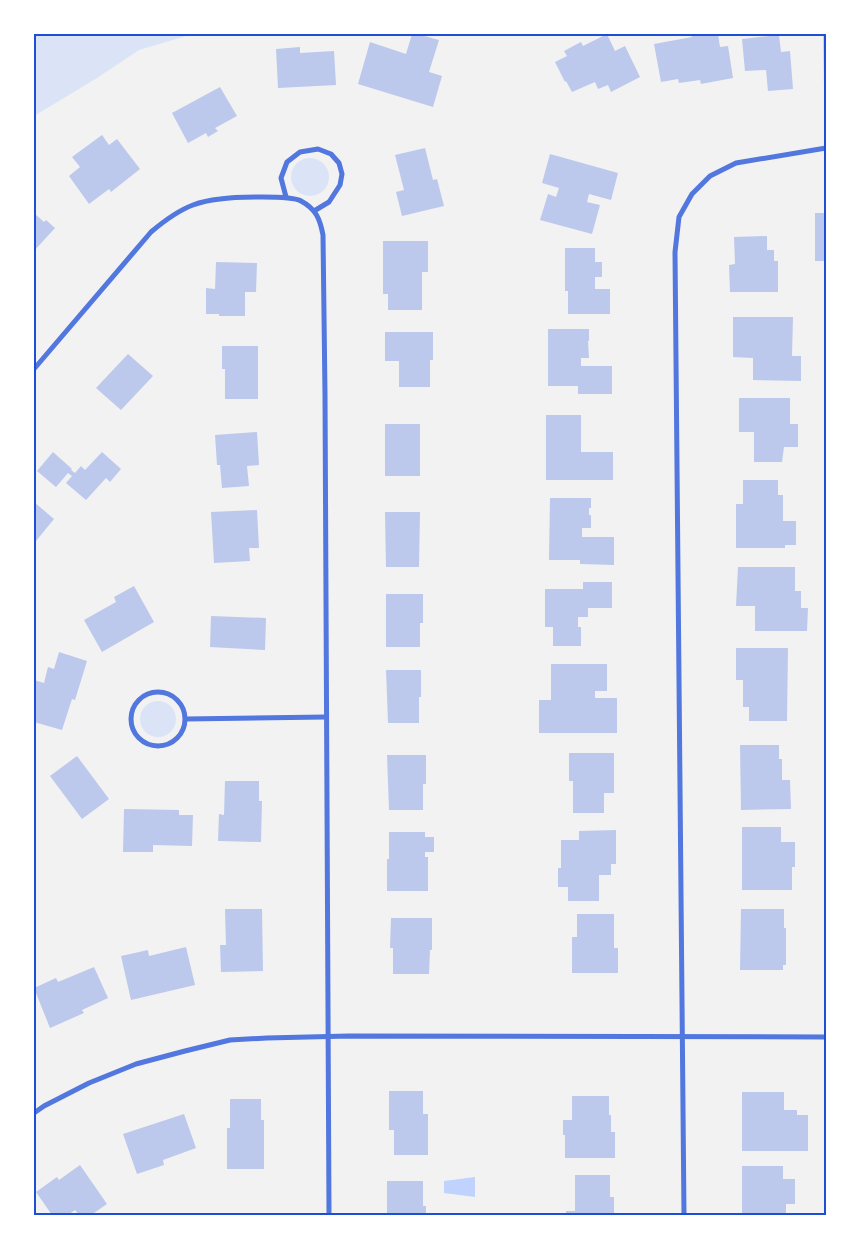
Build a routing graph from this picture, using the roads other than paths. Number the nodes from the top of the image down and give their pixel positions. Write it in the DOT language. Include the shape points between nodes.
graph roads {
  1 [pos="826,148"];
  2 [pos="286,197"];
  3 [pos="314,211"];
  4 [pos="34,368"];
  5 [pos="326,718"];
  6 [pos="186,719"];
  7 [pos="328,1036"];
  8 [pos="826,1037"];
  9 [pos="682,1038"];
  10 [pos="34,1113"];
  11 [pos="329,1215"];
  12 [pos="684,1215"];
  1 -- 9 [label="street" via="736,163 710,176 692,194 679,217 675,252"];
  2 -- 3 [label="street" via="300,200"];
  2 -- 3 [label="street" via="282,178 287,162 300,152 318,149 331,154 339,163 340,185 329,202"];
  2 -- 4 [label="street" via="219,199 194,205 171,216 151,232"];
  3 -- 5 [label="street" via="323,235"];
  5 -- 6 [label="street"];
  5 -- 7 [label="street"];
  6 -- 6 [label="street" via="178,699 158,692 138,700 130,719 138,739 158,747 178,738"];
  7 -- 9 [label="street"];
  7 -- 10 [label="street" via="230,1040 185,1051 136,1064 89,1083"];
  7 -- 11 [label="street"];
  8 -- 9 [label="street"];
  9 -- 12 [label="street"];
}
